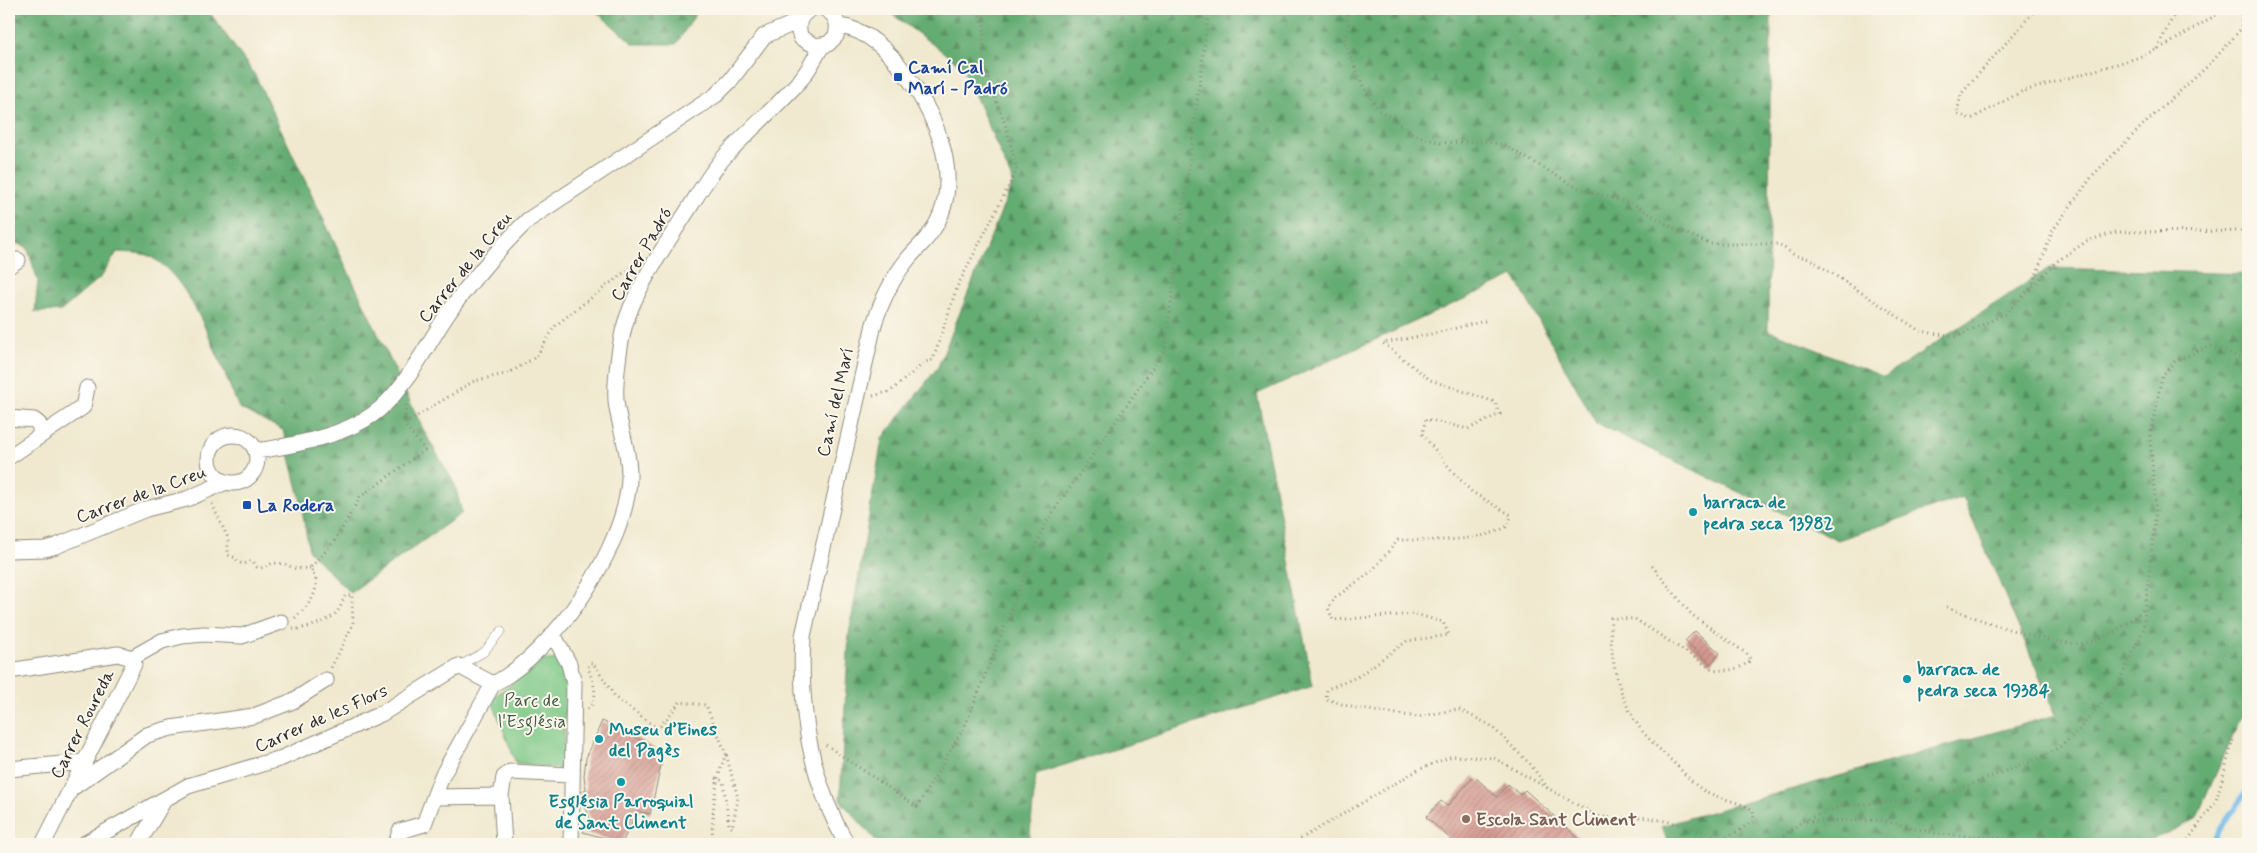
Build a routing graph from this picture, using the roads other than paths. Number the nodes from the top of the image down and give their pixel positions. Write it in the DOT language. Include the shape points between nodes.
graph roads {
  1 [pos="811,9"];
  2 [pos="825,9"];
  3 [pos="799,21"];
  4 [pos="838,26"];
  5 [pos="822,46"];
  6 [pos="87,388"];
  7 [pos="9,418"];
  8 [pos="41,435"];
  9 [pos="256,452"];
  10 [pos="9,457"];
  11 [pos="226,482"];
  12 [pos="9,550"];
  13 [pos="281,622"];
  14 [pos="502,631"];
  15 [pos="554,636"];
  16 [pos="132,658"];
  17 [pos="459,666"];
  18 [pos="9,671"];
  19 [pos="326,680"];
  20 [pos="493,684"];
  21 [pos="83,762"];
  22 [pos="9,769"];
  23 [pos="571,775"];
  24 [pos="70,789"];
  25 [pos="501,796"];
  26 [pos="434,797"];
  27 [pos="164,800"];
  28 [pos="45,842"];
  29 [pos="84,844"];
  30 [pos="138,844"];
  31 [pos="396,844"];
  32 [pos="504,844"];
  33 [pos="571,844"];
  34 [pos="848,844"];
  1 -- 3 [label="street"];
  2 -- 4 [label="street" via="835,16"];
  3 -- 5 [label="street" via="799,32 805,41"];
  3 -- 9 [label="street, Carrer de la Creu" via="764,36 716,94 528,220 448,313 393,396 380,410 339,431"];
  4 -- 5 [label="street, Carrer Padró" via="836,36"];
  4 -- 34 [label="street, Camí del Marí" via="860,31 905,73 930,114 947,173 946,196 939,218 884,294 868,343 803,636 802,684 807,732 824,795"];
  5 -- 15 [label="street, Carrer Padró" via="802,78 727,154 707,180 630,310 615,390 629,466 626,503 612,544"];
  6 -- 8 [label="street" via="84,407"];
  7 -- 8 [label="street" via="34,420 39,424"];
  8 -- 10 [label="street"];
  9 -- 11 [label="street, Carrer de la Creu" via="257,464 248,478"];
  9 -- 11 [label="street, Carrer de la Creu" via="250,442 235,435 214,444 210,467"];
  11 -- 12 [label="street, Carrer de la Creu" via="188,499 146,509 56,546"];
  13 -- 16 [label="street" via="242,636 182,636 162,641"];
  14 -- 17 [label="lane" via="484,652"];
  15 -- 20 [label="street, Carrer Padró" via="532,657"];
  15 -- 23 [label="street" via="573,674"];
  16 -- 18 [label="street, Carrer Roureda" via="118,654"];
  16 -- 21 [label="street, Carrer Roureda" via="134,664"];
  17 -- 20 [label="street"];
  17 -- 27 [label="street, Carrer de les Flors" via="406,701 350,729 282,758 188,786"];
  19 -- 24 [label="street" via="293,701 254,716 171,728 147,735"];
  20 -- 26 [label="street" via="442,776"];
  21 -- 22 [label="street"];
  21 -- 24 [label="street, Carrer Roureda"];
  23 -- 25 [label="street" via="510,772 504,777"];
  23 -- 33 [label="street"];
  24 -- 28 [label="street, Carrer Roureda"];
  25 -- 26 [label="street"];
  25 -- 32 [label="street"];
  26 -- 31 [label="street" via="424,824 400,831"];
  27 -- 29 [label="street, Carrer de les Flors"];
  27 -- 30 [label="street"];
}
